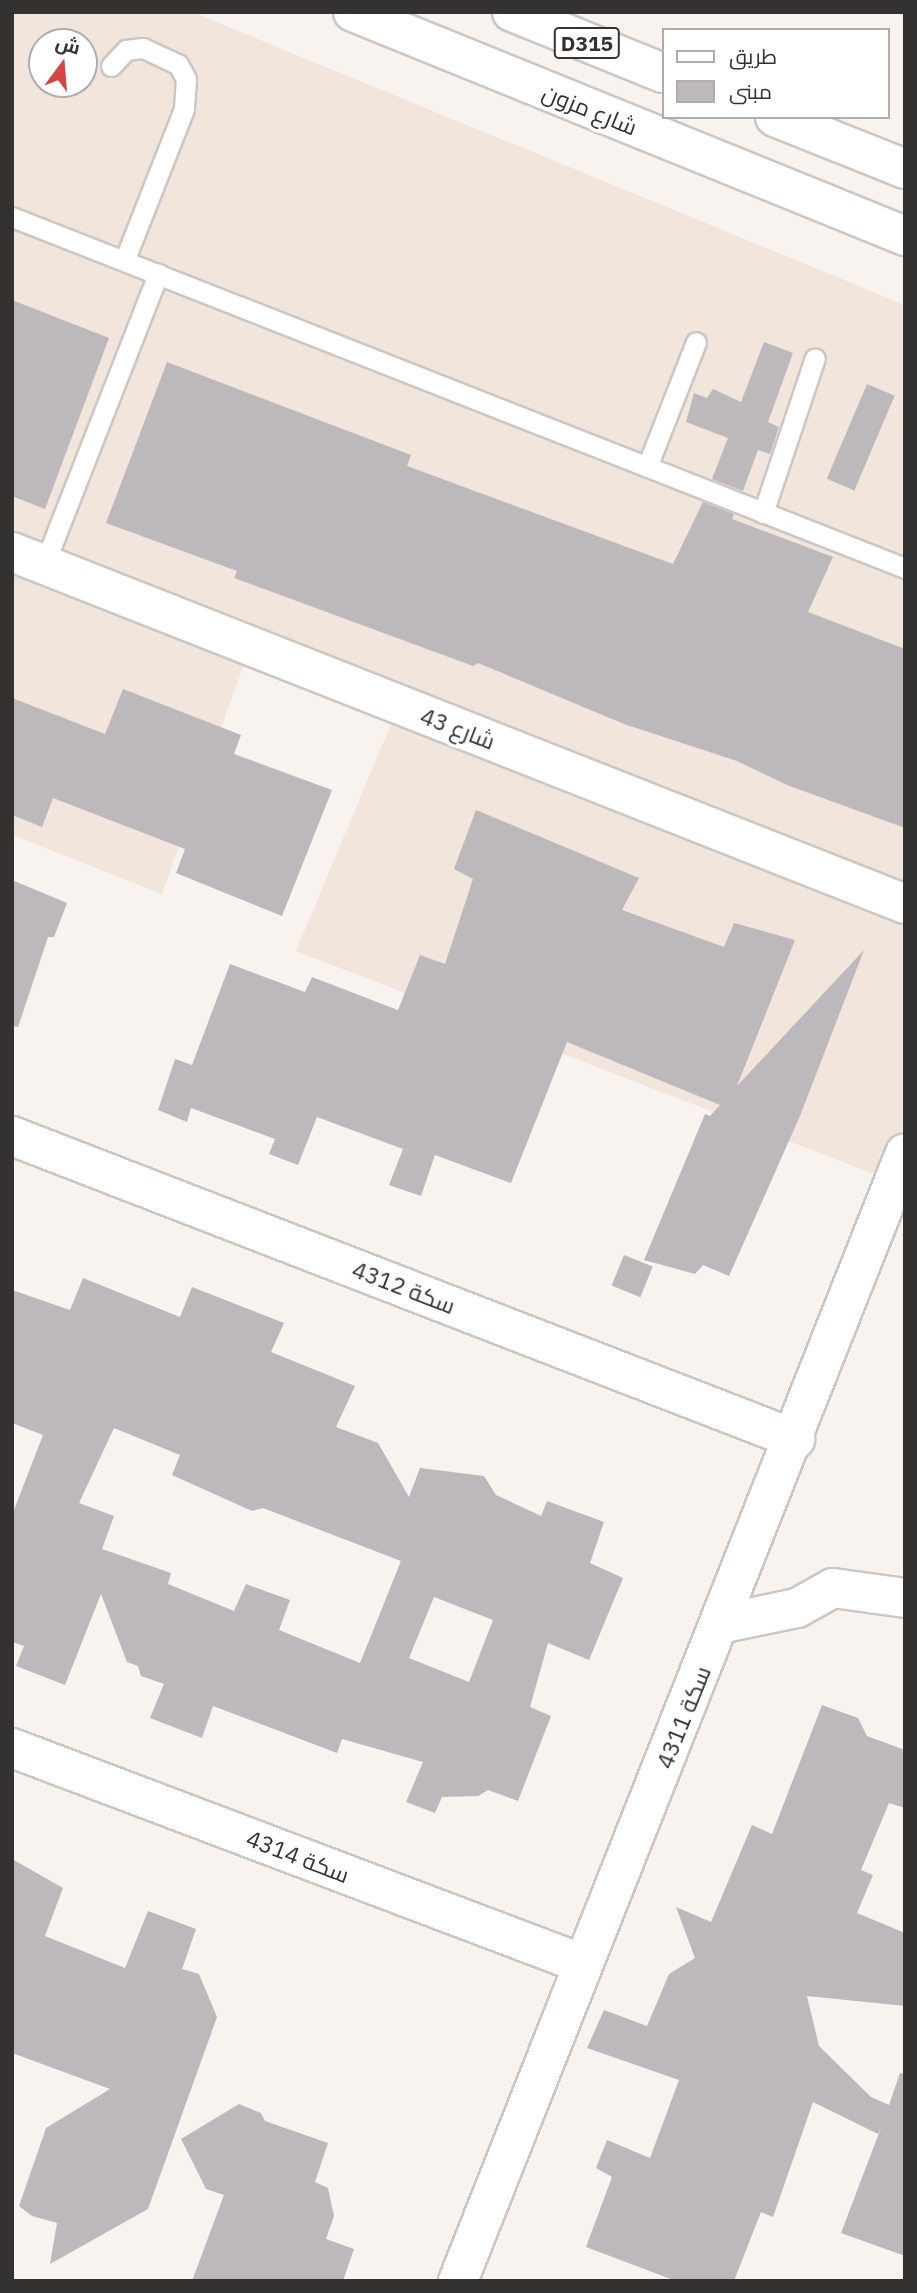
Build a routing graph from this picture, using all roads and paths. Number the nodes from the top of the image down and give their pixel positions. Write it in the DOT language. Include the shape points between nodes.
graph roads {
  1 [pos="353,12"];
  2 [pos="512,12"];
  3 [pos="111,66"];
  4 [pos="662,73"];
  5 [pos="780,119"];
  6 [pos="905,169"];
  7 [pos="12,217"];
  8 [pos="897,239"];
  9 [pos="124,261"];
  10 [pos="158,274"];
  11 [pos="695,342"];
  12 [pos="815,358"];
  13 [pos="647,467"];
  14 [pos="763,513"];
  15 [pos="28,559"];
  16 [pos="905,568"];
  17 [pos="905,904"];
  18 [pos="12,1136"];
  19 [pos="905,1153"];
  20 [pos="795,1439"];
  21 [pos="905,1598"];
  22 [pos="720,1624"];
  23 [pos="12,1748"];
  24 [pos="583,1964"];
  25 [pos="458,2281"];
  1 -- 8 [label="street, شارع مزون / D315"];
  2 -- 4 [label="street, D315"];
  3 -- 9 [label="lane" via="126,51 143,48 178,64 186,79 184,109"];
  5 -- 6 [label="street"];
  7 -- 9 [label="lane"];
  9 -- 10 [label="lane"];
  10 -- 13 [label="lane"];
  10 -- 15 [label="lane"];
  11 -- 13 [label="lane"];
  12 -- 14 [label="lane"];
  13 -- 14 [label="lane"];
  14 -- 16 [label="lane"];
  15 -- 17 [label="street, شارع 43"];
  18 -- 20 [label="street, سكة 4312"];
  19 -- 20 [label="street, سكة 4311"];
  20 -- 22 [label="street, سكة 4311"];
  21 -- 22 [label="street" via="833,1588 797,1608"];
  22 -- 24 [label="street, سكة 4311"];
  23 -- 24 [label="street, سكة 4314"];
  24 -- 25 [label="street, سكة 4311"];
}
